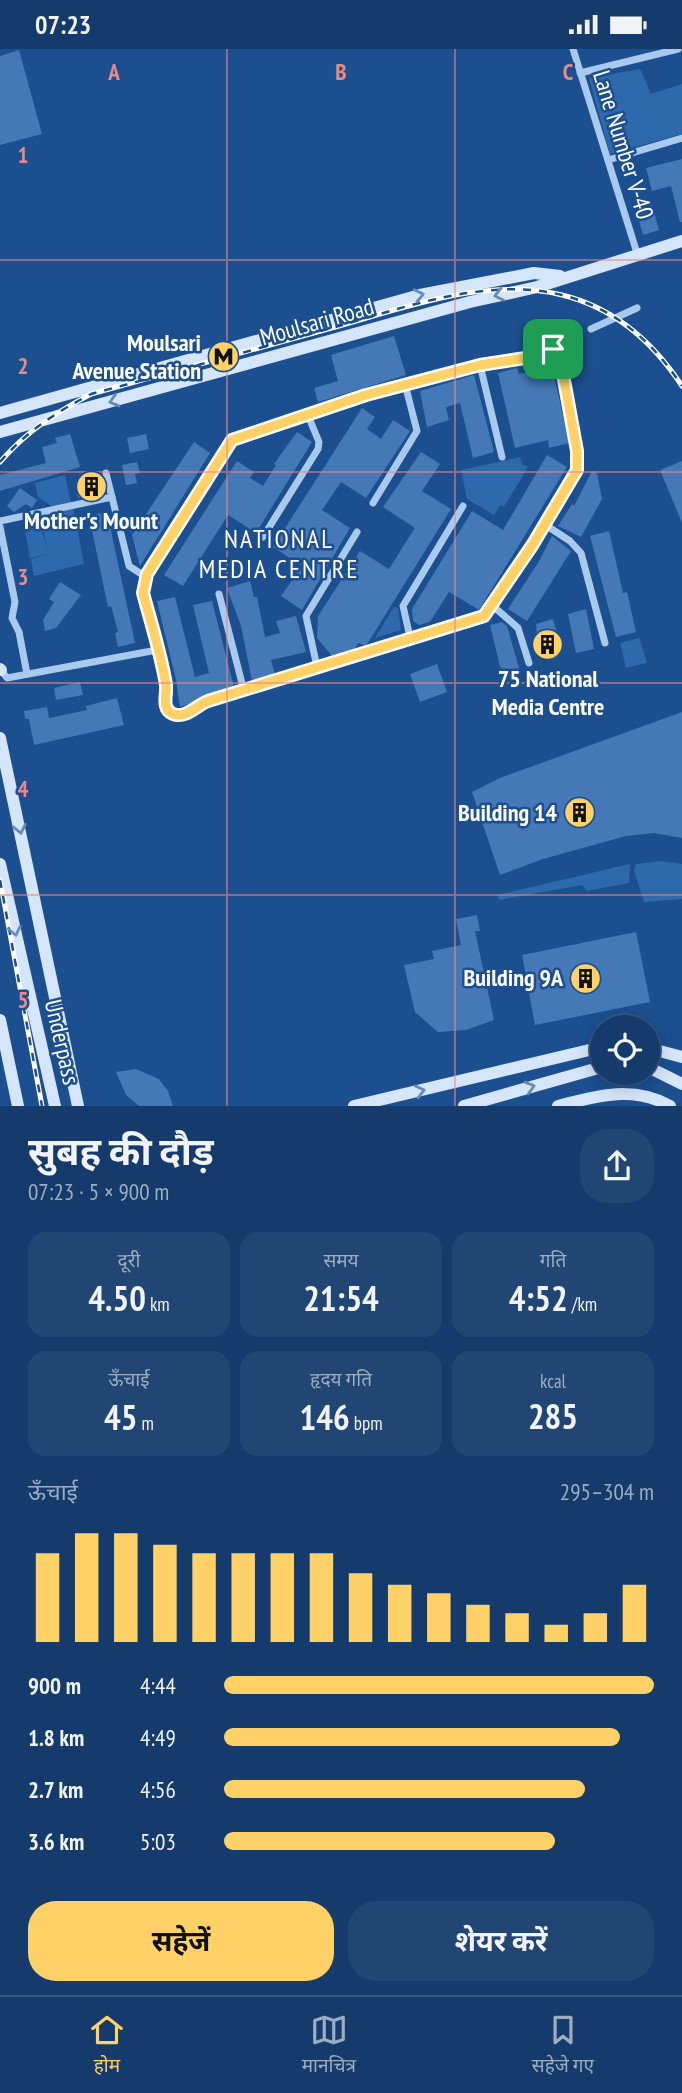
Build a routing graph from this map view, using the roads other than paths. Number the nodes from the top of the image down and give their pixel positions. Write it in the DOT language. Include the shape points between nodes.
graph roads {
  1 [pos="573,49"];
  2 [pos="678,49"];
  3 [pos="580,73"];
  4 [pos="682,138"];
  5 [pos="608,160"];
  6 [pos="682,241"];
  7 [pos="637,253"];
  8 [pos="564,276"];
  9 [pos="637,308"];
  10 [pos="591,328"];
  11 [pos="480,365"];
  12 [pos="405,384"];
  13 [pos="0,413"];
  14 [pos="307,413"];
  15 [pos="0,432"];
  16 [pos="502,457"];
  17 [pos="106,473"];
  18 [pos="112,497"];
  19 [pos="373,503"];
  20 [pos="463,506"];
  21 [pos="0,521"];
  22 [pos="544,524"];
  23 [pos="0,527"];
  24 [pos="357,532"];
  25 [pos="263,537"];
  26 [pos="146,577"];
  27 [pos="219,594"];
  28 [pos="494,606"];
  29 [pos="410,637"];
  30 [pos="605,643"];
  31 [pos="157,650"];
  32 [pos="529,663"];
  33 [pos="317,667"];
  34 [pos="0,668"];
  35 [pos="27,674"];
  36 [pos="244,691"];
  37 [pos="0,739"];
  38 [pos="0,865"];
  39 [pos="0,1020"];
  40 [pos="590,1050"];
  41 [pos="660,1052"];
  42 [pos="682,1058"];
  43 [pos="590,1070"];
  44 [pos="660,1073"];
  45 [pos="682,1084"];
  46 [pos="376,1103"];
  47 [pos="18,1106"];
  48 [pos="55,1106"];
  49 [pos="78,1106"];
  50 [pos="354,1106"];
  51 [pos="464,1106"];
  52 [pos="558,1106"];
  53 [pos="670,1106"];
  1 -- 3 [label="street, Lane Number V-40"];
  2 -- 3 [label="street"];
  3 -- 5 [label="street, Lane Number V-40"];
  4 -- 5 [label="street"];
  5 -- 7 [label="street, Lane Number V-40"];
  6 -- 7 [label="street, Moulsari Road"];
  7 -- 8 [label="street, Moulsari Road"];
  13 -- 8 [label="street, Moulsari Road, one-way" via="420,295 534,273"];
  8 -- 15 [label="street, Moulsari Road, one-way"];
  9 -- 10 [label="street"];
  11 -- 12 [label="street"];
  11 -- 16 [label="street"];
  11 -- 22 [label="street" via="532,357 545,348 553,349 560,358 578,462"];
  12 -- 14 [label="street"];
  12 -- 19 [label="street" via="416,431"];
  14 -- 25 [label="street" via="318,449"];
  14 -- 26 [label="street" via="232,440"];
  17 -- 18 [label="street"];
  18 -- 21 [label="street"];
  18 -- 26 [label="street" via="129,566"];
  20 -- 29 [label="street" via="403,606"];
  22 -- 28 [label="street"];
  22 -- 30 [label="street" via="581,553"];
  23 -- 35 [label="street" via="15,602 12,618"];
  24 -- 33 [label="street" via="306,616"];
  26 -- 31 [label="street" via="143,593"];
  27 -- 36 [label="street"];
  28 -- 29 [label="street" via="484,616"];
  28 -- 32 [label="street" via="520,631"];
  29 -- 33 [label="street"];
  31 -- 35 [label="street"];
  31 -- 36 [label="street" via="166,685 164,702 174,714 184,715 199,704"];
  33 -- 36 [label="street"];
  34 -- 35 [label="street" via="7,678"];
  37 -- 49 [label="street, one-way"];
  38 -- 48 [label="street, Underpass, one-way"];
  39 -- 47 [label="street"];
  46 -- 40 [label="street, one-way"];
  41 -- 42 [label="street"];
  51 -- 43 [label="street, one-way"];
  44 -- 45 [label="street"];
  46 -- 50 [label="street"];
  52 -- 53 [label="street" via="620,1092"];
}
